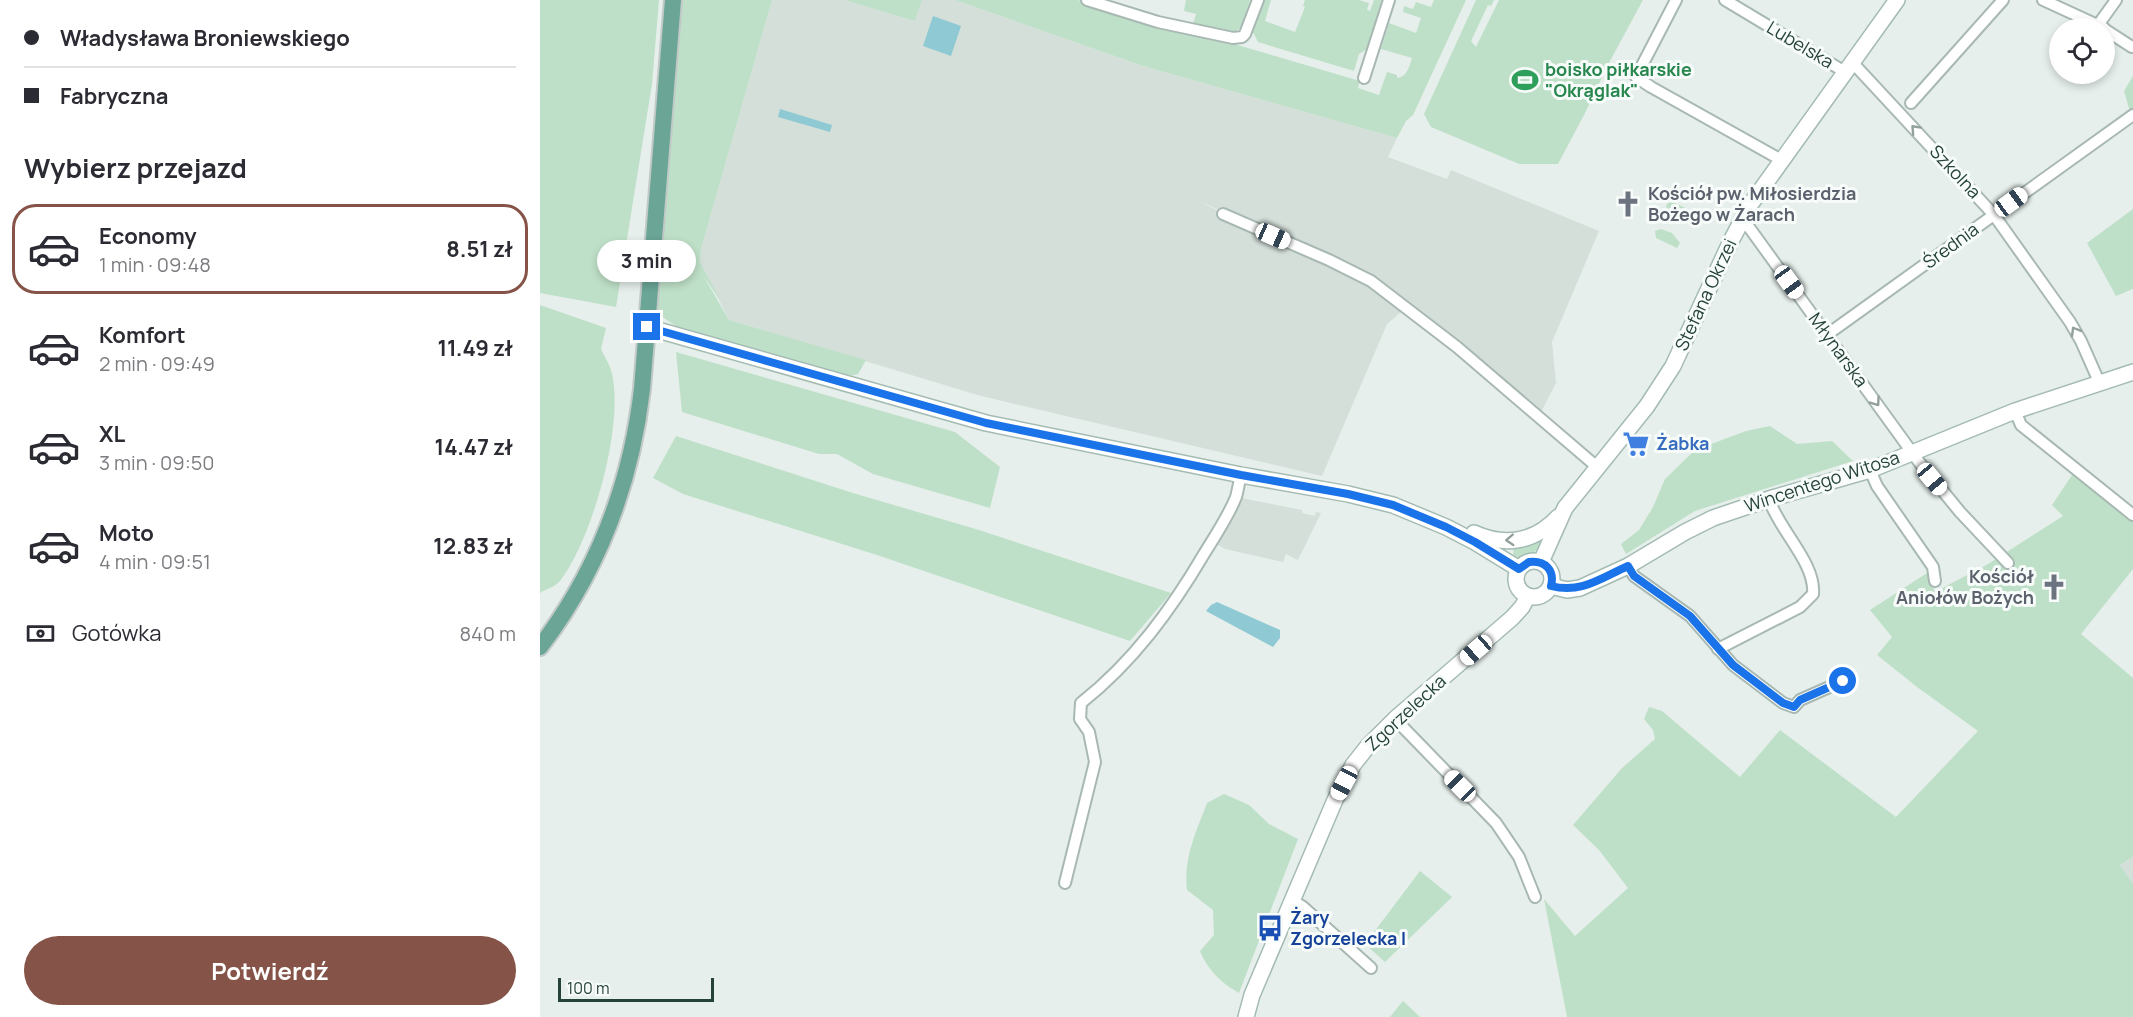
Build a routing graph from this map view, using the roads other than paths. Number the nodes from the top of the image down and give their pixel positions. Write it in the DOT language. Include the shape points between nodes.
graph roads {
  1 [pos="674,0"];
  2 [pos="1087,0"];
  3 [pos="1258,0"];
  4 [pos="1389,0"];
  5 [pos="1676,0"];
  6 [pos="1725,0"];
  7 [pos="1897,0"];
  8 [pos="2003,0"];
  9 [pos="2116,0"];
  10 [pos="2048,1"];
  11 [pos="2083,18"];
  12 [pos="2107,18"];
  13 [pos="2115,36"];
  14 [pos="2132,47"];
  15 [pos="1849,67"];
  16 [pos="1364,78"];
  17 [pos="1911,103"];
  18 [pos="2133,115"];
  19 [pos="1783,161"];
  20 [pos="1223,214"];
  21 [pos="1994,215"];
  22 [pos="1743,219"];
  23 [pos="647,327"];
  24 [pos="1828,334"];
  25 [pos="2133,372"];
  26 [pos="2100,384"];
  27 [pos="2015,411"];
  28 [pos="1911,452"];
  29 [pos="1596,466"];
  30 [pos="1870,470"];
  31 [pos="1241,475"];
  32 [pos="1769,499"];
  33 [pos="1561,515"];
  34 [pos="2133,515"];
  35 [pos="1442,525"];
  36 [pos="1541,562"];
  37 [pos="2008,563"];
  38 [pos="1628,566"];
  39 [pos="1519,569"];
  40 [pos="1935,581"];
  41 [pos="1551,586"];
  42 [pos="1528,596"];
  43 [pos="540,647"];
  44 [pos="1718,648"];
  45 [pos="1843,681"];
  46 [pos="1395,719"];
  47 [pos="1065,883"];
  48 [pos="1535,897"];
  49 [pos="1292,900"];
  50 [pos="1371,968"];
  51 [pos="1246,1017"];
  1 -- 23 [label="main road"];
  2 -- 3 [label="street" via="1158,22 1239,38 1247,31"];
  4 -- 16 [label="street"];
  5 -- 19 [label="street" via="1636,74 1638,79"];
  6 -- 15 [label="street, Lubelska"];
  7 -- 15 [label="street, Stefana Okrzei"];
  8 -- 17 [label="street"];
  9 -- 12 [label="street"];
  10 -- 11 [label="street"];
  13 -- 14 [label="street"];
  15 -- 19 [label="street, Stefana Okrzei"];
  21 -- 15 [label="street, Szkolna, one-way"];
  18 -- 21 [label="street, Średnia"];
  19 -- 22 [label="street, Stefana Okrzei"];
  20 -- 29 [label="street" via="1371,281 1457,347"];
  21 -- 24 [label="street, Średnia"];
  26 -- 21 [label="street, Szkolna, one-way" via="2070,322"];
  22 -- 24 [label="street, Młynarska"];
  22 -- 29 [label="street, Stefana Okrzei" via="1672,366 1647,406"];
  23 -- 31 [label="street" via="986,423"];
  23 -- 43 [label="main road" via="639,420 624,486 582,584"];
  24 -- 28 [label="street, Młynarska, one-way"];
  25 -- 26 [label="street, Wincentego Witosa"];
  26 -- 27 [label="street, Wincentego Witosa"];
  27 -- 28 [label="street, Wincentego Witosa"];
  27 -- 34 [label="street" via="2021,425"];
  28 -- 30 [label="street, Wincentego Witosa"];
  28 -- 37 [label="street, Młynarska"];
  29 -- 33 [label="street, Stefana Okrzei"];
  30 -- 32 [label="street, Wincentego Witosa"];
  30 -- 40 [label="street" via="1933,567"];
  31 -- 35 [label="street" via="1393,505"];
  31 -- 47 [label="street" via="1236,497 1162,619 1142,645 1081,703 1080,719 1089,732 1095,762"];
  32 -- 38 [label="street, Wincentego Witosa" via="1704,522"];
  32 -- 44 [label="street" via="1812,579 1812,594 1800,607"];
  33 -- 35 [label="street, one-way" via="1538,533 1509,541"];
  33 -- 36 [label="street, Stefana Okrzei"];
  35 -- 39 [label="street"];
  36 -- 39 [label="street" via="1529,562"];
  36 -- 41 [label="street" via="1550,569"];
  38 -- 41 [label="street, Wincentego Witosa" via="1580,588"];
  38 -- 44 [label="street" via="1634,576 1690,616"];
  39 -- 42 [label="street" via="1517,585"];
  41 -- 42 [label="street" via="1544,595"];
  42 -- 46 [label="street, Zgorzelecka" via="1512,618"];
  44 -- 45 [label="street" via="1733,665 1794,707 1800,700"];
  46 -- 48 [label="street" via="1496,823 1519,857"];
  46 -- 49 [label="street, Zgorzelecka" via="1353,765"];
  49 -- 50 [label="street"];
  49 -- 51 [label="street, Zgorzelecka"];
}
